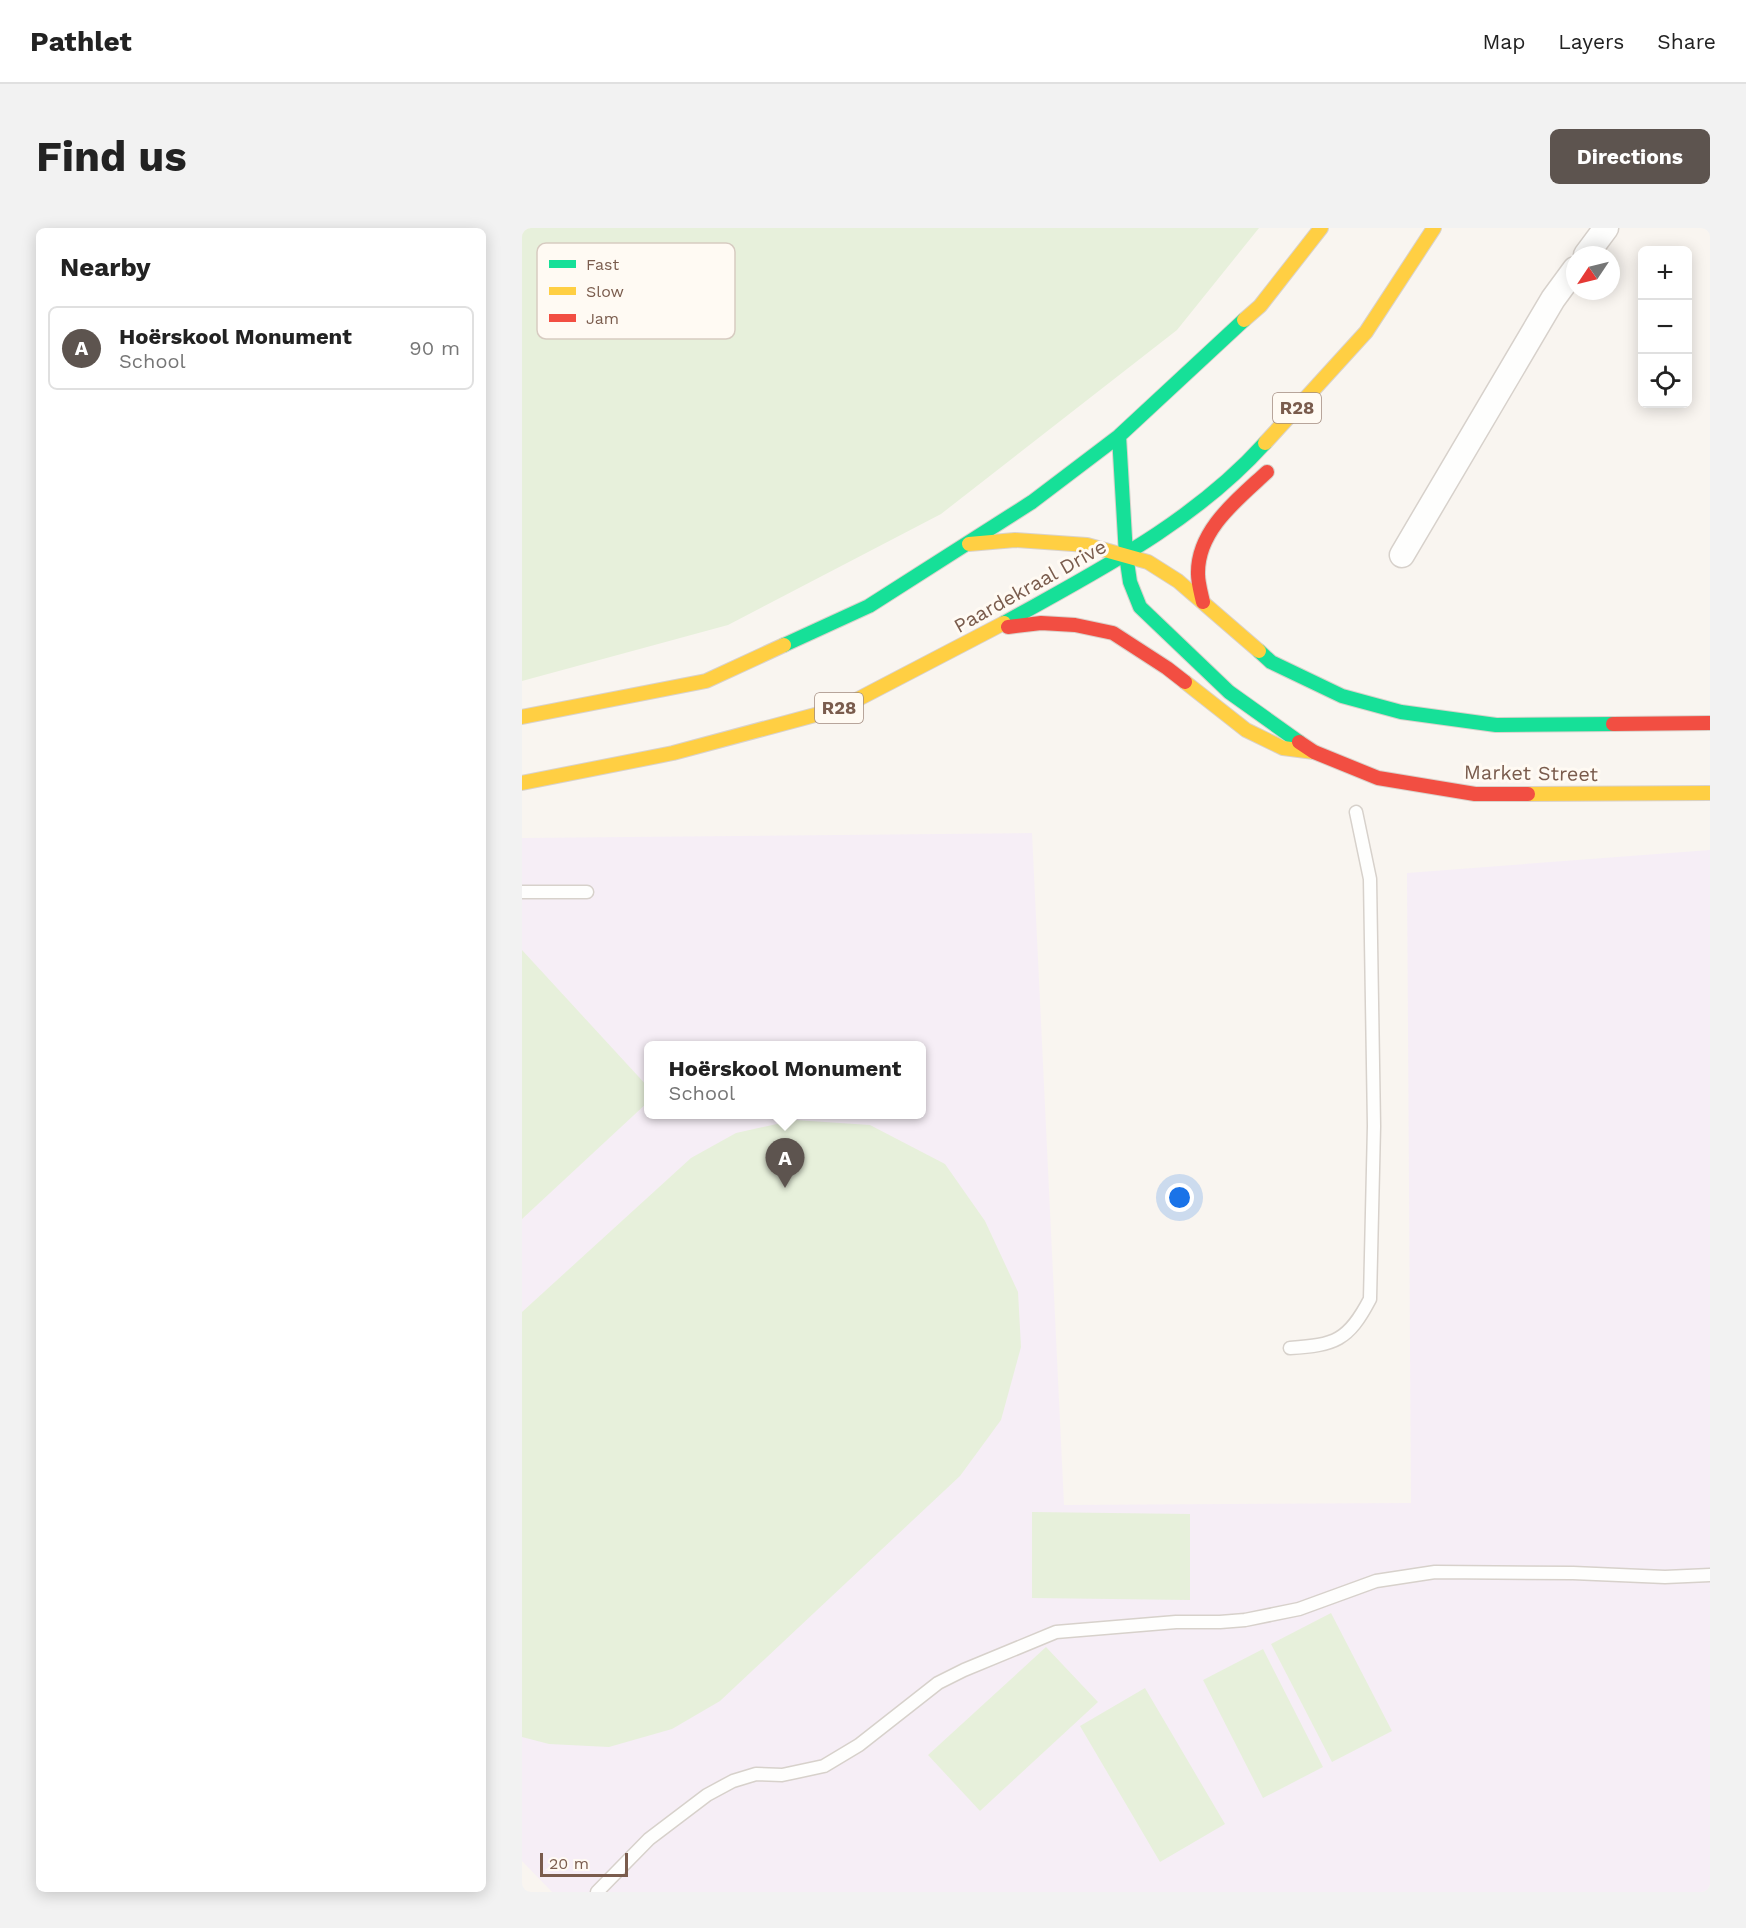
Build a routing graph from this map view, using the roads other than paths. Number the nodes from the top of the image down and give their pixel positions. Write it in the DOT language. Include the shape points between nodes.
graph roads {
  1 [pos="1321,228"];
  2 [pos="1434,228"];
  3 [pos="1606,228"];
  4 [pos="1593,246"];
  5 [pos="1566,281"];
  6 [pos="1366,332"];
  7 [pos="1348,375"];
  8 [pos="1119,436"];
  9 [pos="1277,462"];
  10 [pos="969,544"];
  11 [pos="1126,555"];
  12 [pos="1402,555"];
  13 [pos="1203,603"];
  14 [pos="995,628"];
  15 [pos="522,717"];
  16 [pos="1710,723"];
  17 [pos="1314,752"];
  18 [pos="522,783"];
  19 [pos="1710,794"];
  20 [pos="1356,812"];
  21 [pos="522,892"];
  22 [pos="587,892"];
  23 [pos="1290,1348"];
  24 [pos="1710,1575"];
  25 [pos="597,1892"];
  1 -- 8 [label="main road" via="1260,306"];
  2 -- 6 [label="main road, Paardekraal Drive / R28"];
  3 -- 4 [label="street"];
  5 -- 12 [label="street"];
  6 -- 7 [label="main road"];
  6 -- 11 [label="main road, Paardekraal Drive / R28" via="1257,452 1198,506"];
  8 -- 10 [label="main road"];
  8 -- 11 [label="main road, Market Street"];
  9 -- 13 [label="main road" via="1212,530 1202,551 1198,573"];
  10 -- 11 [label="main road" via="1049,541"];
  10 -- 15 [label="main road" via="869,606 706,681"];
  11 -- 13 [label="main road" via="1149,562"];
  11 -- 14 [label="main road, Paardekraal Drive / R28"];
  11 -- 17 [label="main road, Market Street" via="1130,582 1140,607 1229,692"];
  13 -- 16 [label="main road" via="1271,662 1342,696 1401,712 1496,725"];
  14 -- 17 [label="main road" via="1041,623 1113,633 1167,668 1246,730 1283,748"];
  14 -- 18 [label="main road, Paardekraal Drive / R28" via="841,708 673,753"];
  17 -- 19 [label="main road, Market Street" via="1378,778 1475,794"];
  20 -- 23 [label="lane" via="1370,879 1374,1126 1370,1299 1358,1323 1344,1335 1322,1346"];
  21 -- 22 [label="lane"];
  24 -- 25 [label="lane" via="1435,1572 1376,1581 1299,1609 1245,1620 1056,1632 938,1683 859,1745 824,1766 782,1775 756,1774 707,1795 650,1839"];
}
